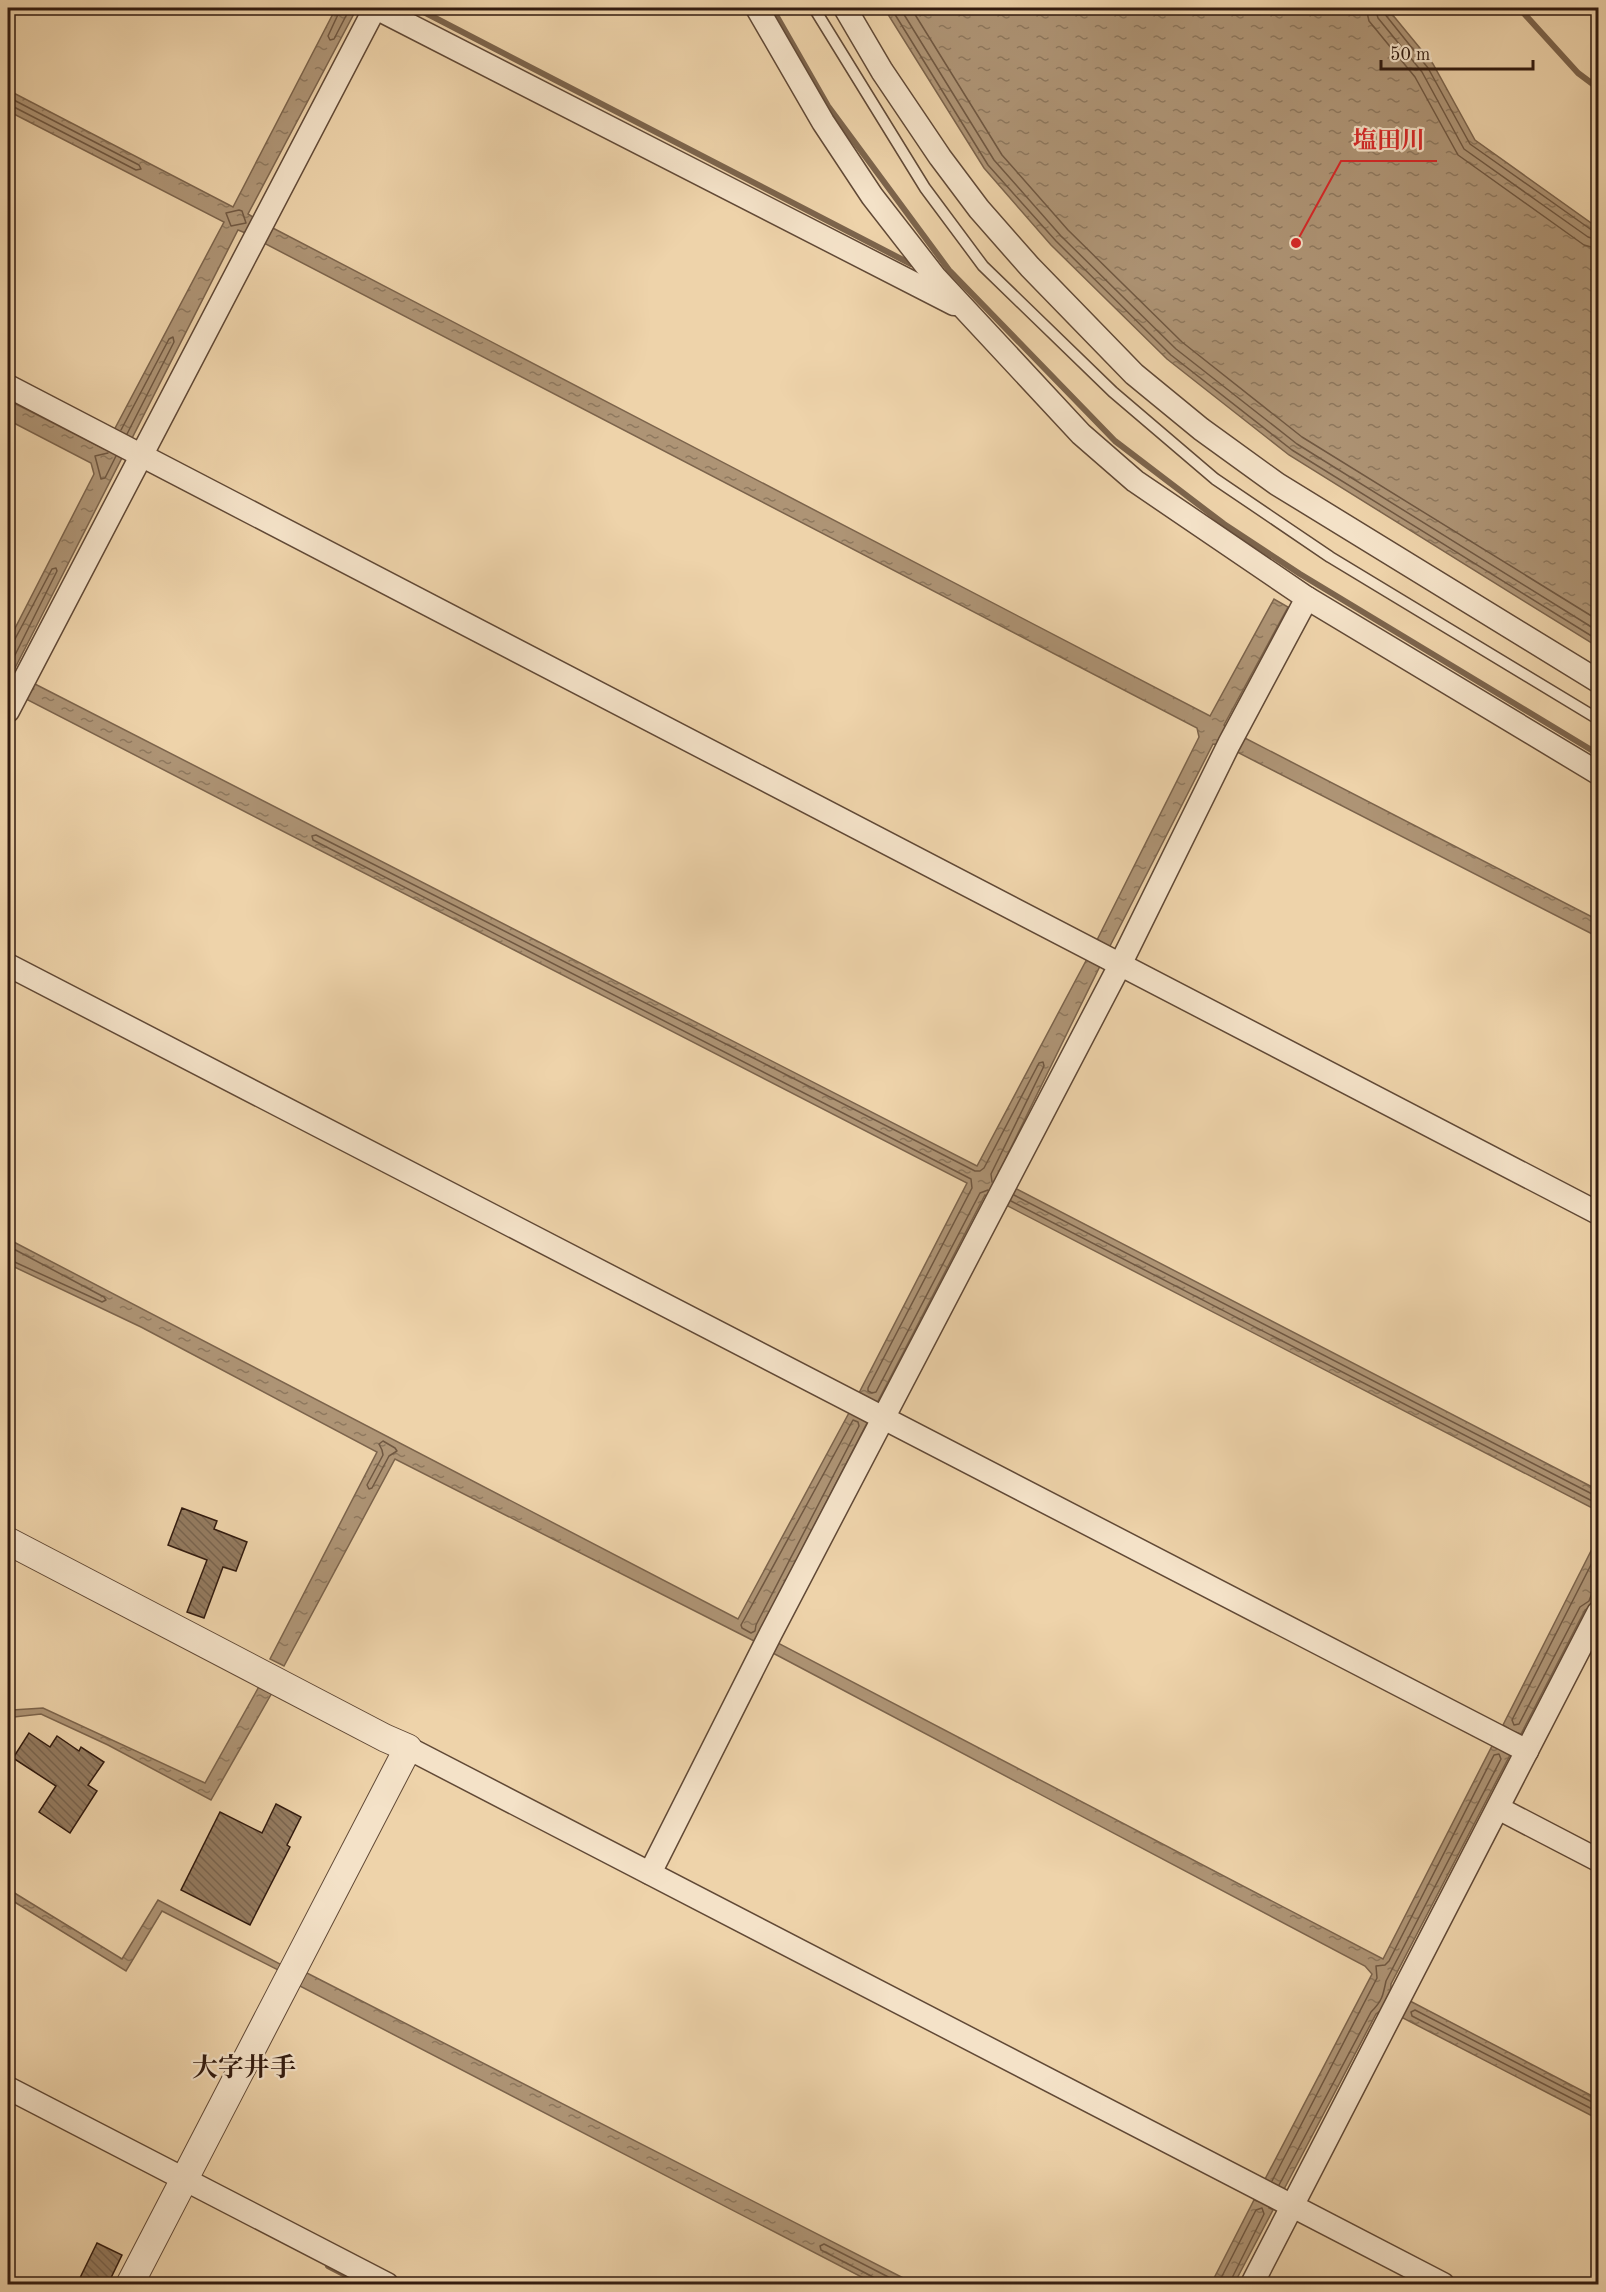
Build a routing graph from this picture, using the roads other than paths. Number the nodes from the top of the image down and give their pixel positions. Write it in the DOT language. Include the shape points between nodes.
graph roads {
  1 [pos="375,8"];
  2 [pos="756,8"];
  3 [pos="814,8"];
  4 [pos="844,8"];
  5 [pos="966,310"];
  6 [pos="8,386"];
  7 [pos="135,452"];
  8 [pos="1307,598"];
  9 [pos="1599,681"];
  10 [pos="8,711"];
  11 [pos="1599,719"];
  12 [pos="1599,773"];
  13 [pos="1105,957"];
  14 [pos="8,964"];
  15 [pos="1599,1213"];
  16 [pos="870,1410"];
  17 [pos="8,1541"];
  18 [pos="1599,1613"];
  19 [pos="1512,1744"];
  20 [pos="408,1748"];
  21 [pos="1498,1808"];
  22 [pos="1599,1860"];
  23 [pos="650,1873"];
  24 [pos="8,2088"];
  25 [pos="184,2179"];
  26 [pos="1276,2199"];
  27 [pos="130,2284"];
  28 [pos="387,2284"];
  29 [pos="1252,2284"];
  30 [pos="1443,2284"];
  1 -- 5 [label="street"];
  1 -- 7 [label="street"];
  2 -- 5 [label="street" via="872,196"];
  3 -- 11 [label="lane" via="925,188 982,266 1113,392 1215,479 1320,551"];
  4 -- 9 [label="street" via="940,157 979,209 1134,374 1277,484"];
  5 -- 8 [label="street" via="1082,434 1135,481"];
  6 -- 7 [label="street"];
  7 -- 10 [label="street"];
  7 -- 13 [label="street"];
  8 -- 12 [label="street"];
  8 -- 13 [label="street" via="1231,741"];
  13 -- 15 [label="street"];
  13 -- 16 [label="street" via="1002,1191"];
  14 -- 16 [label="street"];
  16 -- 19 [label="street"];
  16 -- 23 [label="street" via="767,1642"];
  17 -- 20 [label="street"];
  18 -- 19 [label="street"];
  19 -- 21 [label="street"];
  20 -- 23 [label="street"];
  20 -- 25 [label="street"];
  21 -- 22 [label="street"];
  21 -- 26 [label="street" via="1396,2005"];
  23 -- 26 [label="street"];
  24 -- 25 [label="street"];
  25 -- 27 [label="street"];
  25 -- 28 [label="street"];
  26 -- 29 [label="street"];
  26 -- 30 [label="street"];
}
